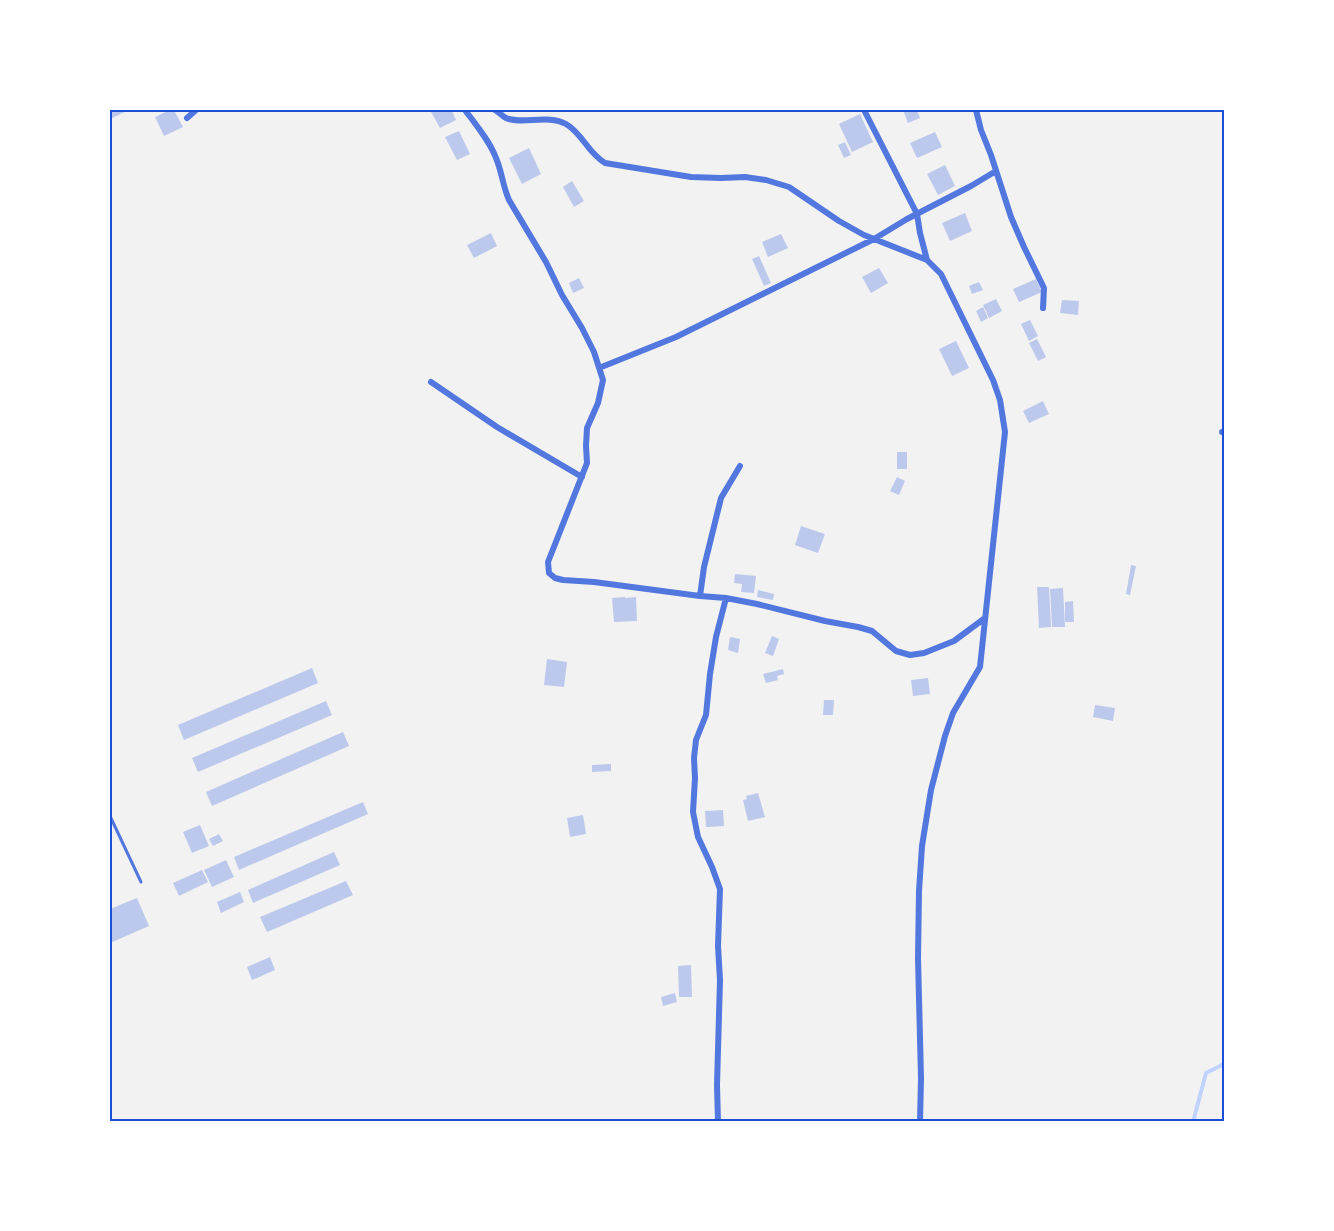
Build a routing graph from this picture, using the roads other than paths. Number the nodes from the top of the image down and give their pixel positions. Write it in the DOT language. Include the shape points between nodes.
graph roads {
  1 [pos="196,110"];
  2 [pos="465,110"];
  3 [pos="495,110"];
  4 [pos="864,110"];
  5 [pos="976,110"];
  6 [pos="187,118"];
  7 [pos="996,171"];
  8 [pos="917,214"];
  9 [pos="874,239"];
  10 [pos="927,260"];
  11 [pos="1043,308"];
  12 [pos="599,368"];
  13 [pos="431,382"];
  14 [pos="740,466"];
  15 [pos="582,477"];
  16 [pos="700,596"];
  17 [pos="726,598"];
  18 [pos="985,618"];
  19 [pos="110,816"];
  20 [pos="141,882"];
  21 [pos="718,1122"];
  22 [pos="920,1122"];
  1 -- 6 [label="street"];
  2 -- 12 [label="street" via="490,144 505,192 582,328"];
  3 -- 9 [label="street" via="517,120 564,123 605,163 691,177 745,177 789,187 838,221"];
  4 -- 8 [label="street"];
  5 -- 7 [label="street"];
  7 -- 8 [label="street"];
  7 -- 11 [label="street" via="1011,217 1044,288"];
  8 -- 9 [label="street"];
  8 -- 10 [label="street"];
  9 -- 10 [label="street"];
  9 -- 12 [label="street" via="676,337"];
  10 -- 18 [label="street" via="941,274 1000,400 1005,432"];
  12 -- 15 [label="street" via="603,380 587,428 587,463"];
  13 -- 15 [label="street"];
  14 -- 16 [label="street" via="721,498"];
  15 -- 16 [label="street" via="548,562 549,573 563,580"];
  16 -- 17 [label="street"];
  17 -- 18 [label="street" via="872,632 896,651 910,655 954,641"];
  17 -- 21 [label="street" via="716,637 706,715 696,740 693,812 698,837 720,889"];
  18 -- 22 [label="street" via="980,667 953,713 945,736 922,846 918,958"];
  19 -- 20 [label="lane"];
}
